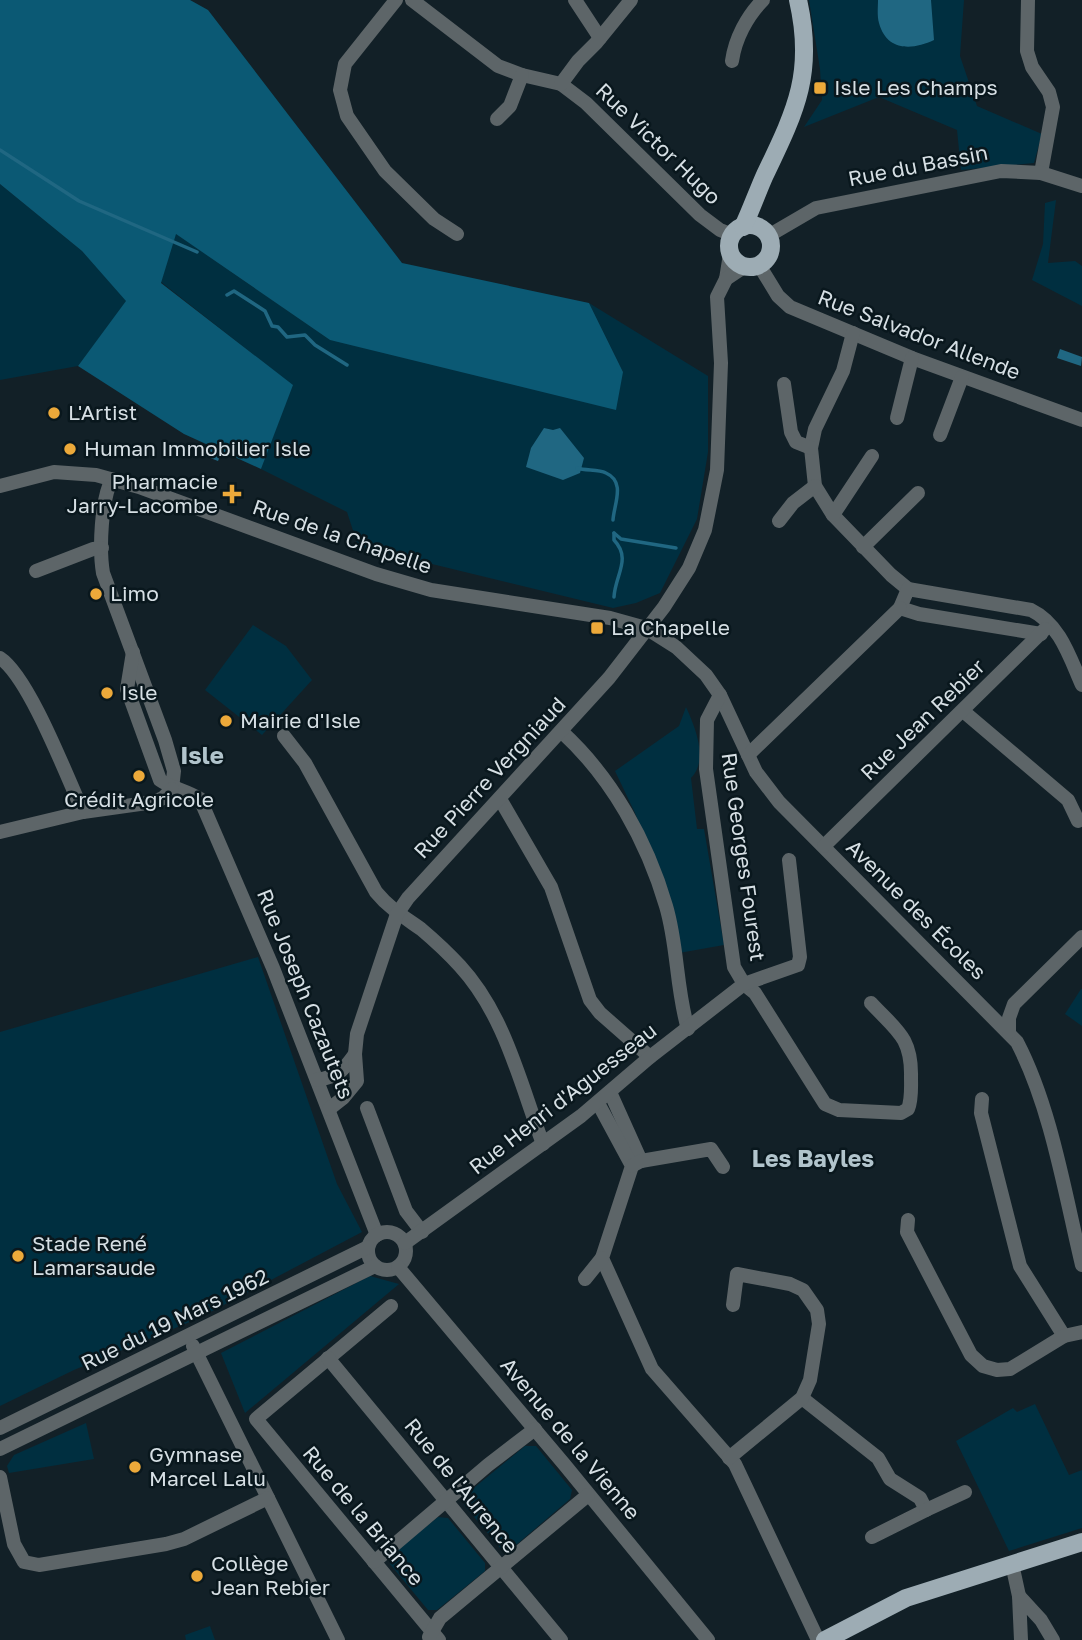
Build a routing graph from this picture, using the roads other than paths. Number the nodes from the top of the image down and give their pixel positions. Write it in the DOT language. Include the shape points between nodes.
graph roads {
  1 [pos="396,0"];
  2 [pos="412,0"];
  3 [pos="575,0"];
  4 [pos="631,0"];
  5 [pos="763,0"];
  6 [pos="798,0"];
  7 [pos="1028,0"];
  8 [pos="600,38"];
  9 [pos="732,61"];
  10 [pos="522,75"];
  11 [pos="561,85"];
  12 [pos="497,119"];
  13 [pos="1041,173"];
  14 [pos="1082,186"];
  15 [pos="751,231"];
  16 [pos="457,234"];
  17 [pos="730,254"];
  18 [pos="752,266"];
  19 [pos="726,279"];
  20 [pos="853,333"];
  21 [pos="912,358"];
  22 [pos="962,377"];
  23 [pos="784,384"];
  24 [pos="897,418"];
  25 [pos="1082,420"];
  26 [pos="940,435"];
  27 [pos="811,448"];
  28 [pos="872,456"];
  29 [pos="112,479"];
  30 [pos="0,486"];
  31 [pos="816,486"];
  32 [pos="918,493"];
  33 [pos="833,516"];
  34 [pos="779,521"];
  35 [pos="863,547"];
  36 [pos="102,548"];
  37 [pos="36,571"];
  38 [pos="908,589"];
  39 [pos="900,608"];
  40 [pos="646,628"];
  41 [pos="1046,628"];
  42 [pos="0,658"];
  43 [pos="1082,685"];
  44 [pos="719,695"];
  45 [pos="963,711"];
  46 [pos="562,732"];
  47 [pos="284,736"];
  48 [pos="748,755"];
  49 [pos="172,789"];
  50 [pos="500,799"];
  51 [pos="83,812"];
  52 [pos="1078,821"];
  53 [pos="0,832"];
  54 [pos="824,846"];
  55 [pos="789,860"];
  56 [pos="397,914"];
  57 [pos="1082,936"];
  58 [pos="744,984"];
  59 [pos="871,1003"];
  60 [pos="688,1029"];
  61 [pos="1009,1032"];
  62 [pos="355,1054"];
  63 [pos="650,1058"];
  64 [pos="317,1080"];
  65 [pos="610,1092"];
  66 [pos="982,1099"];
  67 [pos="598,1102"];
  68 [pos="367,1108"];
  69 [pos="329,1109"];
  70 [pos="543,1144"];
  71 [pos="636,1164"];
  72 [pos="723,1167"];
  73 [pos="908,1220"];
  74 [pos="422,1232"];
  75 [pos="377,1235"];
  76 [pos="405,1243"];
  77 [pos="368,1247"];
  78 [pos="602,1258"];
  79 [pos="1082,1265"];
  80 [pos="375,1266"];
  81 [pos="398,1267"];
  82 [pos="585,1279"];
  83 [pos="391,1306"];
  84 [pos="733,1306"];
  85 [pos="1082,1332"];
  86 [pos="1063,1336"];
  87 [pos="188,1338"];
  88 [pos="196,1354"];
  89 [pos="328,1358"];
  90 [pos="802,1398"];
  91 [pos="0,1428"];
  92 [pos="535,1429"];
  93 [pos="0,1448"];
  94 [pos="729,1458"];
  95 [pos="0,1477"];
  96 [pos="965,1492"];
  97 [pos="589,1495"];
  98 [pos="268,1498"];
  99 [pos="446,1501"];
  100 [pos="926,1510"];
  101 [pos="872,1537"];
  102 [pos="1082,1542"];
  103 [pos="374,1562"];
  104 [pos="1012,1564"];
  105 [pos="501,1568"];
  106 [pos="1019,1596"];
  107 [pos="432,1637"];
  108 [pos="338,1640"];
  109 [pos="561,1640"];
  110 [pos="708,1640"];
  111 [pos="818,1640"];
  112 [pos="825,1640"];
  113 [pos="1021,1640"];
  114 [pos="1053,1640"];
  1 -- 16 [label="street" via="345,64 340,90 347,116 385,171 434,219"];
  2 -- 10 [label="street, Rue Victor Hugo" via="498,66"];
  3 -- 8 [label="street"];
  4 -- 8 [label="street"];
  5 -- 9 [label="street" via="734,44"];
  6 -- 15 [label="main road" via="804,41 802,80 794,113 758,190"];
  7 -- 13 [label="street" via="1027,51 1053,107"];
  8 -- 11 [label="street"];
  10 -- 11 [label="street, Rue Victor Hugo"];
  10 -- 12 [label="street" via="510,106"];
  11 -- 15 [label="street, Rue Victor Hugo" via="586,103 700,215 720,230"];
  13 -- 14 [label="street, Rue du Bassin"];
  13 -- 15 [label="street, Rue du Bassin" via="1001,171 816,208"];
  15 -- 17 [label="main road" via="729,244"];
  15 -- 18 [label="main road" via="771,249 765,261"];
  17 -- 18 [label="main road" via="735,262"];
  17 -- 19 [label="street, Rue Pierre Vergniaud"];
  18 -- 19 [label="street"];
  18 -- 20 [label="street, Rue Salvador Allende" via="790,307"];
  19 -- 40 [label="street, Rue Pierre Vergniaud" via="717,297 721,363 717,470 705,530 689,568"];
  20 -- 21 [label="street, Rue Salvador Allende"];
  20 -- 27 [label="street" via="843,371 815,429"];
  21 -- 22 [label="street, Rue Salvador Allende"];
  21 -- 24 [label="street"];
  22 -- 25 [label="street, Rue Salvador Allende"];
  22 -- 26 [label="street"];
  23 -- 27 [label="street" via="791,432 796,442"];
  27 -- 31 [label="street"];
  28 -- 33 [label="street"];
  29 -- 30 [label="street, Rue de la Chapelle" via="54,472"];
  29 -- 36 [label="street" via="106,495"];
  29 -- 40 [label="street, Rue de la Chapelle" via="431,590 610,618"];
  31 -- 33 [label="street"];
  31 -- 34 [label="street"];
  32 -- 35 [label="street"];
  33 -- 35 [label="street"];
  35 -- 38 [label="street"];
  36 -- 37 [label="street"];
  36 -- 49 [label="street" via="103,573 133,652 127,689 160,780"];
  38 -- 39 [label="street"];
  38 -- 41 [label="street" via="1031,610"];
  39 -- 41 [label="street"];
  39 -- 48 [label="street"];
  40 -- 44 [label="street, Avenue des Écoles" via="691,659"];
  40 -- 46 [label="street, Rue Pierre Vergniaud"];
  41 -- 43 [label="street" via="1067,651"];
  41 -- 45 [label="street, Rue Jean Rebier"];
  42 -- 51 [label="street" via="19,676"];
  44 -- 48 [label="street, Avenue des Écoles"];
  44 -- 58 [label="street, Rue Georges Fourest" via="707,720 706,769 734,968"];
  45 -- 52 [label="street" via="1069,800"];
  45 -- 54 [label="street, Rue Jean Rebier"];
  46 -- 50 [label="street, Rue Pierre Vergniaud"];
  46 -- 60 [label="street" via="584,753 637,831 666,907"];
  47 -- 56 [label="street" via="305,763 376,892"];
  48 -- 54 [label="street, Avenue des Écoles" via="779,802"];
  49 -- 51 [label="street" via="154,802"];
  49 -- 64 [label="street, Rue Joseph Cazautets" via="186,790 200,799"];
  50 -- 56 [label="street, Rue Pierre Vergniaud"];
  50 -- 63 [label="street" via="551,887 590,1000"];
  51 -- 53 [label="street"];
  54 -- 61 [label="street, Avenue des Écoles"];
  55 -- 58 [label="street, Rue Henri d'Aguesseau" via="800,957 797,965"];
  56 -- 62 [label="street, Rue Pierre Vergniaud" via="357,1034"];
  56 -- 70 [label="street" via="422,930 483,995 503,1033"];
  57 -- 61 [label="street" via="1014,1004"];
  58 -- 59 [label="street, Rue Georges Fourest" via="755,993 825,1104 839,1110 901,1113 911,1102 910,1048"];
  58 -- 60 [label="street, Rue Henri d'Aguesseau"];
  60 -- 63 [label="street, Rue Henri d'Aguesseau"];
  61 -- 79 [label="street, Avenue des Écoles" via="1023,1053 1035,1086"];
  62 -- 64 [label="street" via="334,1077"];
  62 -- 69 [label="street" via="357,1081"];
  63 -- 65 [label="street, Rue Henri d'Aguesseau"];
  64 -- 69 [label="street, Rue Joseph Cazautets"];
  65 -- 67 [label="street, Rue Henri d'Aguesseau"];
  65 -- 71 [label="street"];
  66 -- 86 [label="street" via="981,1113 1020,1266"];
  67 -- 70 [label="street, Rue Henri d'Aguesseau"];
  67 -- 71 [label="street"];
  68 -- 74 [label="street" via="406,1211"];
  69 -- 75 [label="street, Rue Joseph Cazautets"];
  70 -- 74 [label="street, Rue Henri d'Aguesseau"];
  71 -- 72 [label="street" via="711,1149"];
  71 -- 78 [label="street"];
  73 -- 86 [label="street" via="907,1232 971,1355 983,1366 1010,1368"];
  74 -- 76 [label="street, Rue Henri d'Aguesseau"];
  75 -- 76 [label="street" via="394,1234"];
  75 -- 77 [label="street"];
  76 -- 81 [label="street"];
  77 -- 80 [label="street"];
  77 -- 87 [label="street, Rue du 19 Mars 1962"];
  78 -- 82 [label="street"];
  78 -- 94 [label="street" via="652,1370"];
  80 -- 81 [label="street" via="382,1270"];
  80 -- 88 [label="street"];
  81 -- 92 [label="street, Avenue de la Vienne"];
  83 -- 89 [label="street"];
  84 -- 90 [label="street" via="737,1274 803,1290 817,1310 819,1324 810,1380"];
  85 -- 86 [label="street"];
  87 -- 88 [label="street"];
  87 -- 91 [label="street, Rue du 19 Mars 1962"];
  88 -- 93 [label="street"];
  88 -- 98 [label="street"];
  89 -- 99 [label="street, Rue de l'Aurence"];
  89 -- 103 [label="street, Rue de la Briance" via="256,1419"];
  90 -- 94 [label="street"];
  90 -- 100 [label="street" via="878,1458 890,1479 920,1498"];
  92 -- 97 [label="street, Avenue de la Vienne"];
  92 -- 99 [label="street"];
  94 -- 111 [label="street"];
  95 -- 98 [label="street" via="14,1544 24,1562 39,1565 184,1539"];
  96 -- 100 [label="street"];
  97 -- 105 [label="street"];
  97 -- 110 [label="street, Avenue de la Vienne"];
  98 -- 108 [label="street"];
  99 -- 103 [label="street"];
  99 -- 105 [label="street, Rue de l'Aurence"];
  100 -- 101 [label="street"];
  102 -- 104 [label="main road"];
  103 -- 107 [label="street, Rue de la Briance"];
  104 -- 106 [label="street"];
  104 -- 112 [label="main road" via="906,1598"];
  105 -- 107 [label="street" via="440,1618"];
  105 -- 109 [label="street, Rue de l'Aurence"];
  106 -- 113 [label="street"];
  106 -- 114 [label="street"];
}
